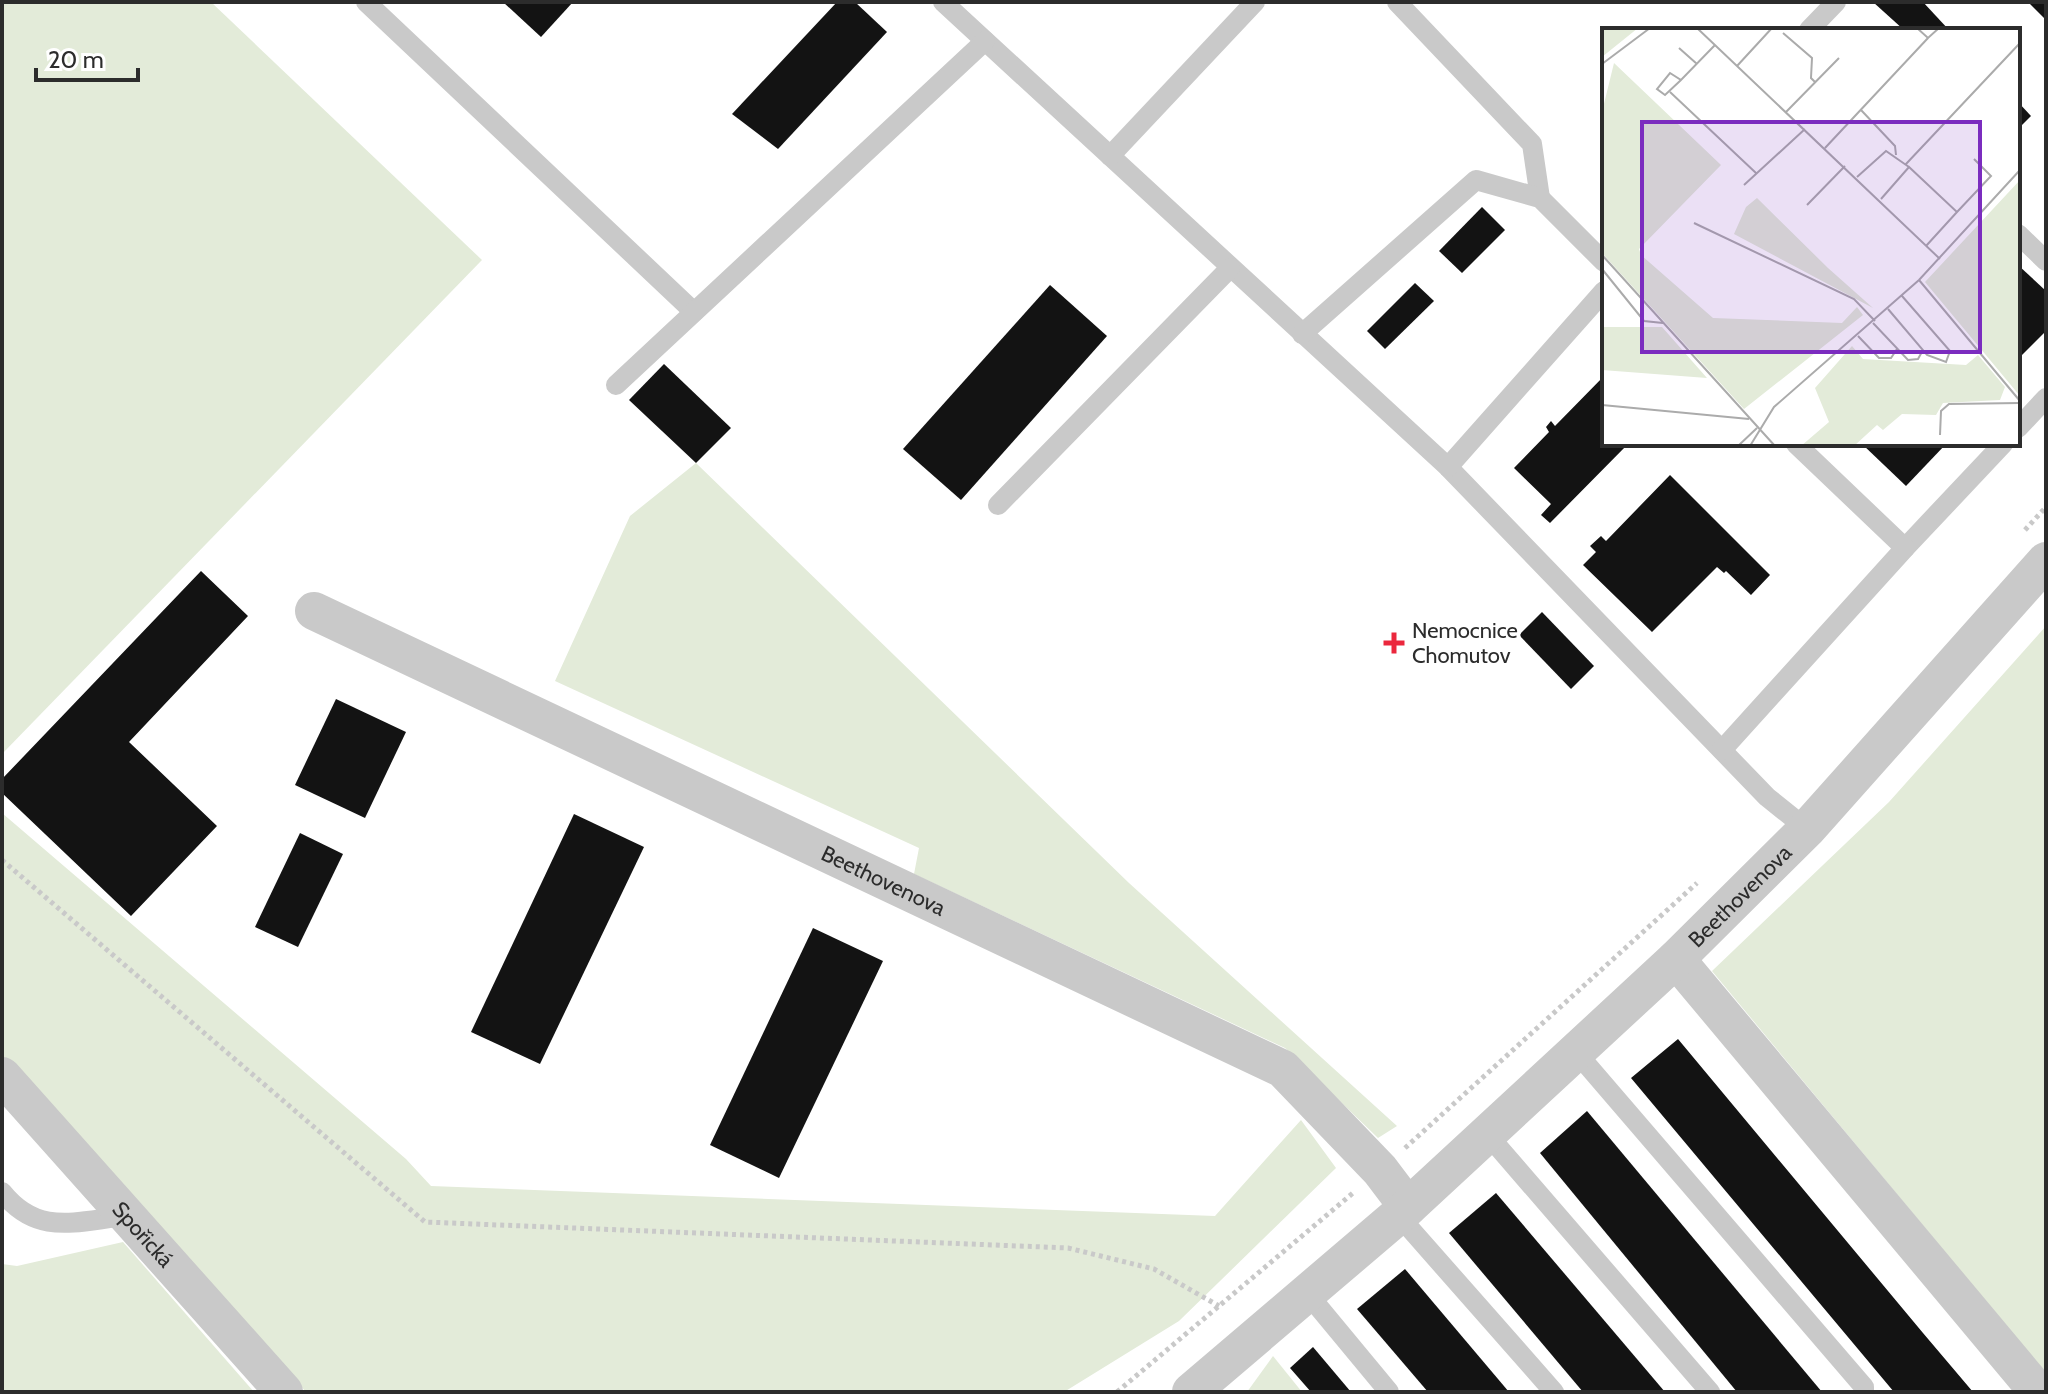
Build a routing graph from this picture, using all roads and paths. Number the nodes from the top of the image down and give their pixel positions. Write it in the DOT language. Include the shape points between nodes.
graph roads {
  1 [pos="366,2"];
  2 [pos="943,2"];
  3 [pos="1255,2"];
  4 [pos="1397,2"];
  5 [pos="1836,2"];
  6 [pos="1811,28"];
  7 [pos="985,41"];
  8 [pos="1110,156"];
  9 [pos="1540,198"];
  10 [pos="2020,236"];
  11 [pos="1601,254"];
  12 [pos="2046,261"];
  13 [pos="1230,268"];
  14 [pos="1602,293"];
  15 [pos="694,312"];
  16 [pos="1302,334"];
  17 [pos="616,385"];
  18 [pos="2046,398"];
  19 [pos="2020,426"];
  20 [pos="1798,446"];
  21 [pos="2001,446"];
  22 [pos="1448,467"];
  23 [pos="998,505"];
  24 [pos="2046,507"];
  25 [pos="1905,548"];
  26 [pos="2031,551"];
  27 [pos="314,611"];
  28 [pos="1722,750"];
  29 [pos="1807,829"];
  30 [pos="2,860"];
  31 [pos="1708,873"];
  32 [pos="1676,959"];
  33 [pos="1576,1052"];
  34 [pos="2,1076"];
  35 [pos="1487,1134"];
  36 [pos="1380,1170"];
  37 [pos="2,1192"];
  38 [pos="1404,1212"];
  39 [pos="127,1216"];
  40 [pos="1307,1293"];
  41 [pos="1219,1306"];
  42 [pos="1544,1387"];
  43 [pos="1703,1389"];
  44 [pos="284,1392"];
  45 [pos="1117,1392"];
  46 [pos="1191,1392"];
  47 [pos="1389,1392"];
  48 [pos="1864,1392"];
  49 [pos="2038,1392"];
  1 -- 15 [label="lane"];
  2 -- 7 [label="lane"];
  3 -- 8 [label="lane"];
  4 -- 9 [label="lane" via="1532,144"];
  5 -- 6 [label="lane"];
  7 -- 8 [label="lane"];
  7 -- 15 [label="lane"];
  8 -- 13 [label="lane"];
  9 -- 11 [label="lane"];
  9 -- 16 [label="lane" via="1476,180"];
  10 -- 12 [label="lane"];
  13 -- 16 [label="lane"];
  13 -- 23 [label="lane"];
  14 -- 22 [label="lane"];
  15 -- 17 [label="lane"];
  16 -- 22 [label="lane"];
  18 -- 19 [label="lane"];
  20 -- 25 [label="lane"];
  21 -- 25 [label="lane"];
  22 -- 28 [label="lane"];
  24 -- 26 [label="path"];
  25 -- 28 [label="lane"];
  26 -- 29 [label="street, Beethovenova"];
  27 -- 36 [label="street, Beethovenova" via="1283,1069"];
  28 -- 29 [label="lane"];
  29 -- 32 [label="street, Beethovenova"];
  30 -- 41 [label="path" via="425,1222 1068,1248 1154,1269"];
  31 -- 36 [label="path"];
  32 -- 33 [label="street, Beethovenova"];
  32 -- 49 [label="street"];
  33 -- 35 [label="street, Beethovenova"];
  33 -- 48 [label="lane"];
  34 -- 39 [label="street, Spořická"];
  35 -- 38 [label="street, Beethovenova"];
  35 -- 43 [label="lane"];
  36 -- 38 [label="street, Beethovenova"];
  36 -- 41 [label="path"];
  37 -- 39 [label="lane" via="15,1207 46,1224"];
  38 -- 40 [label="street, Beethovenova"];
  38 -- 42 [label="lane"];
  39 -- 44 [label="street, Spořická"];
  40 -- 46 [label="street, Beethovenova"];
  40 -- 47 [label="lane"];
  41 -- 45 [label="path"];
}
